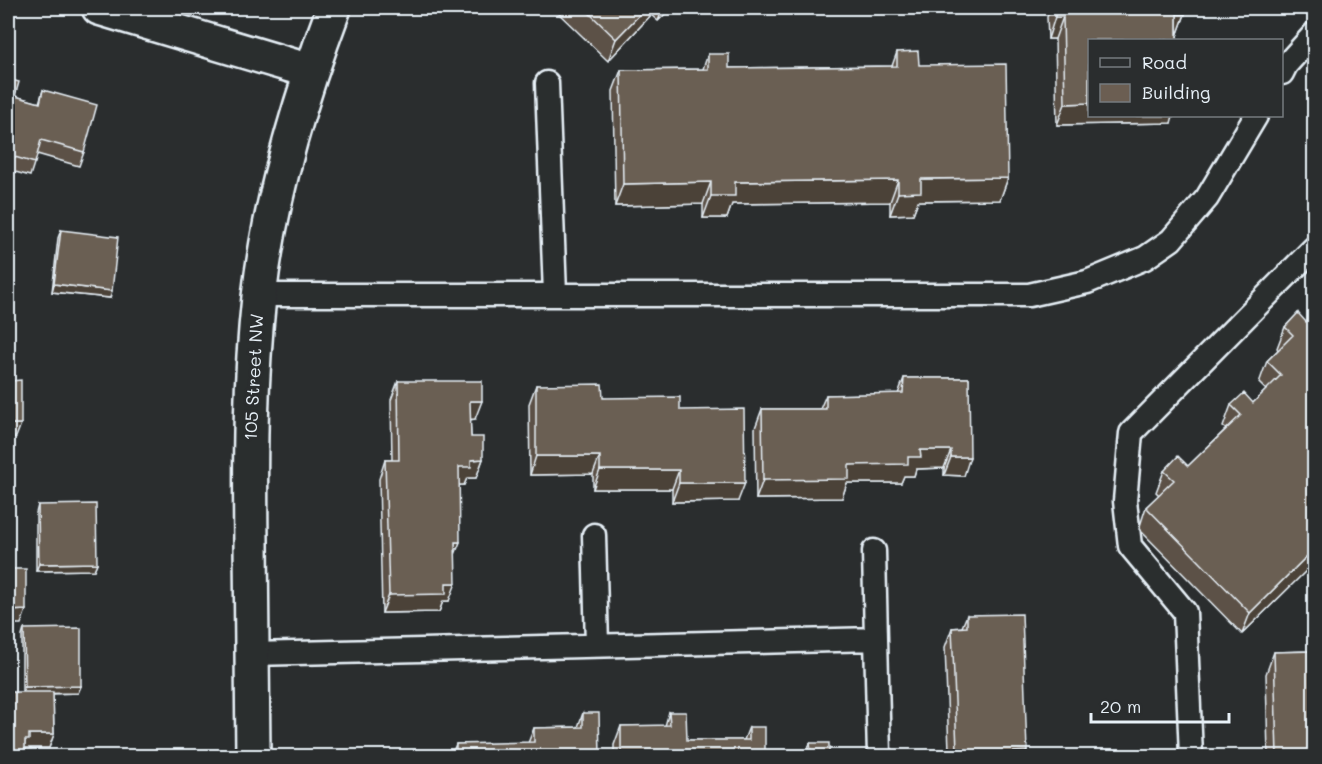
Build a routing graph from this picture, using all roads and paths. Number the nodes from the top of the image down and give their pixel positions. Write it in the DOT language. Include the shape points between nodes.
graph roads {
  1 [pos="99,8"];
  2 [pos="334,8"];
  3 [pos="1314,34"];
  4 [pos="1283,70"];
  5 [pos="310,71"];
  6 [pos="547,82"];
  7 [pos="1255,117"];
  8 [pos="1314,248"];
  9 [pos="555,294"];
  10 [pos="259,295"];
  11 [pos="594,535"];
  12 [pos="874,551"];
  13 [pos="876,639"];
  14 [pos="597,645"];
  15 [pos="252,654"];
  16 [pos="253,756"];
  17 [pos="879,756"];
  18 [pos="1191,756"];
  1 -- 5 [label="street"];
  2 -- 5 [label="street, 105 Street NW"];
  3 -- 4 [label="lane"];
  5 -- 10 [label="street, 105 Street NW" via="273,212"];
  6 -- 9 [label="lane"];
  7 -- 9 [label="lane" via="1207,198 1171,240 1145,258 1087,282 1029,295"];
  8 -- 18 [label="lane" via="1131,433 1125,501 1130,546 1185,612"];
  9 -- 10 [label="lane"];
  10 -- 15 [label="street, 105 Street NW" via="250,440"];
  11 -- 14 [label="lane"];
  12 -- 13 [label="lane"];
  13 -- 14 [label="lane"];
  13 -- 17 [label="lane"];
  14 -- 15 [label="lane"];
  15 -- 16 [label="street, 105 Street NW"];
}
